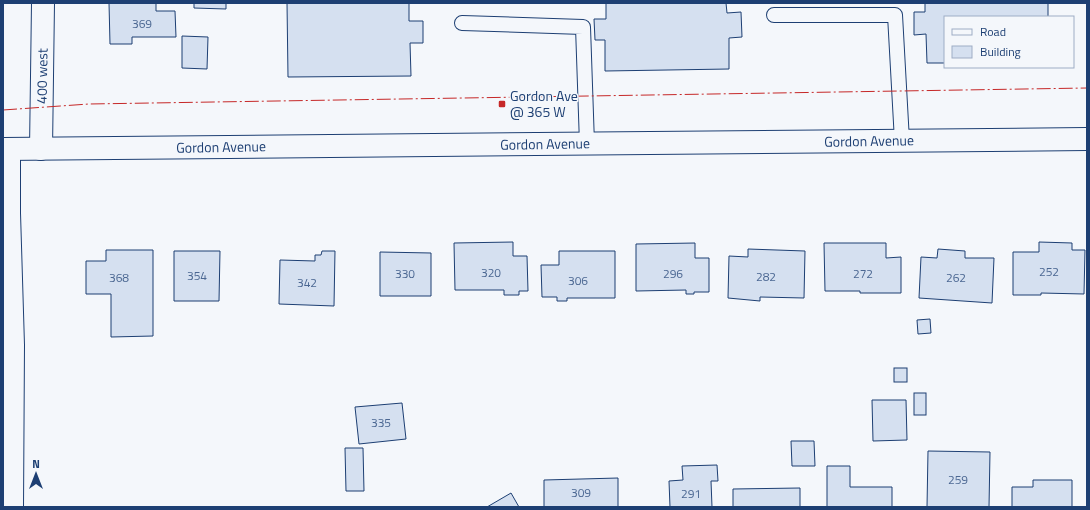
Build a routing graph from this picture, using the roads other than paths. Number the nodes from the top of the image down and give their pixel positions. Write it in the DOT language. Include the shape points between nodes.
graph roads {
  1 [pos="43,3"];
  2 [pos="774,15"];
  3 [pos="462,23"];
  4 [pos="1087,139"];
  5 [pos="902,140"];
  6 [pos="587,144"];
  7 [pos="6,149"];
  8 [pos="41,149"];
  9 [pos="12,507"];
  1 -- 8 [label="main road, 400 west"];
  2 -- 5 [label="lane" via="896,15"];
  3 -- 6 [label="lane" via="583,27"];
  4 -- 5 [label="main road, Gordon Avenue"];
  5 -- 6 [label="main road, Gordon Avenue"];
  6 -- 8 [label="main road, Gordon Avenue"];
  7 -- 8 [label="main road, Gordon Avenue"];
  7 -- 9 [label="main road" via="13,345"];
}
